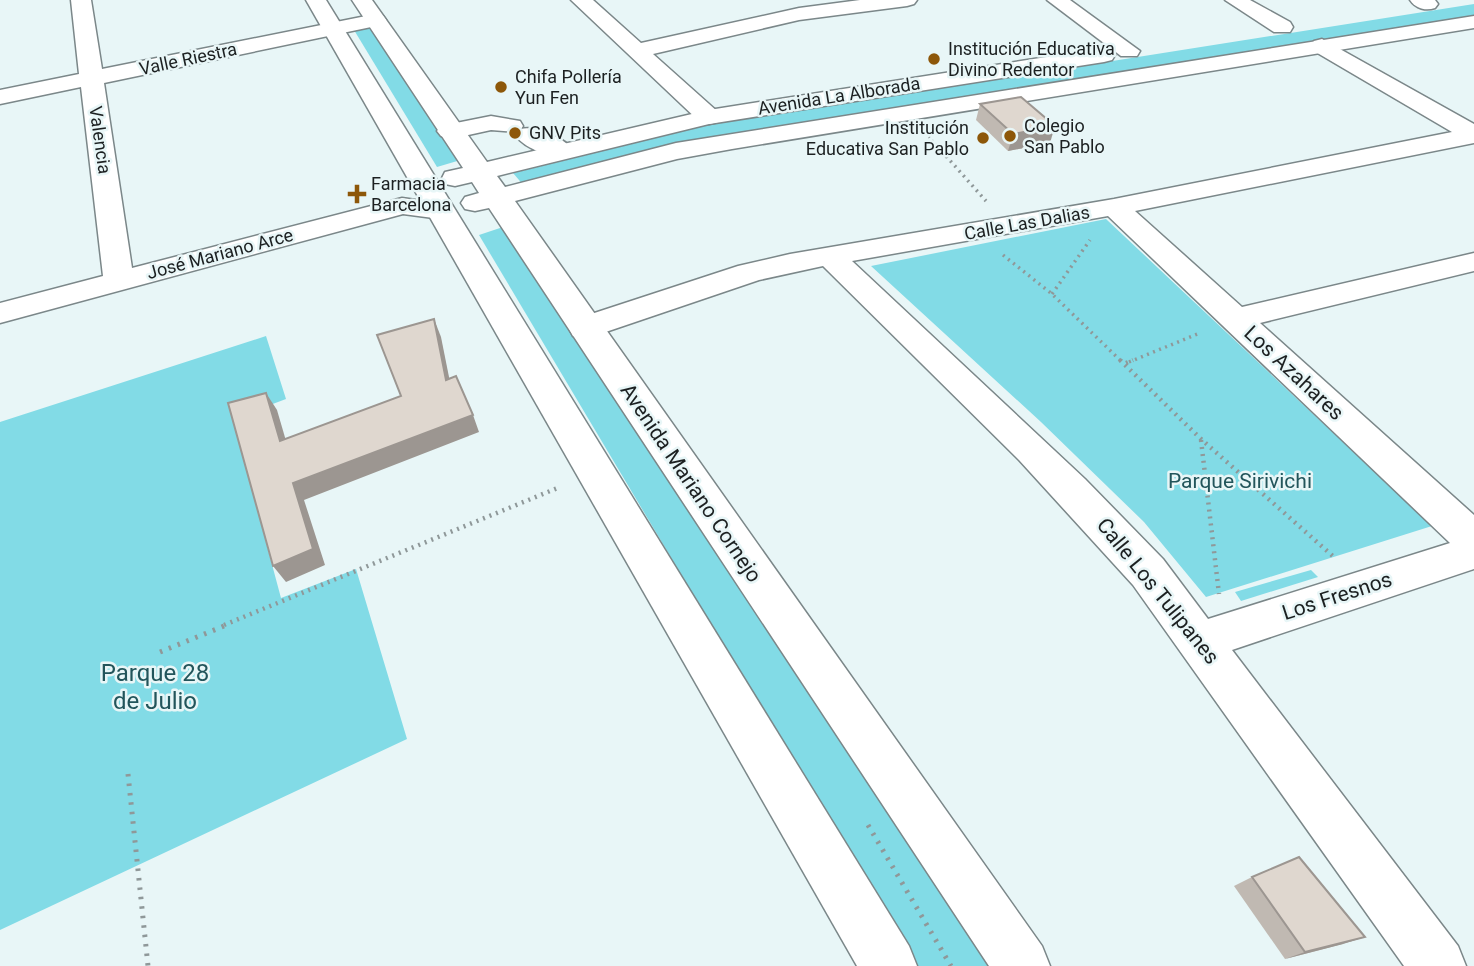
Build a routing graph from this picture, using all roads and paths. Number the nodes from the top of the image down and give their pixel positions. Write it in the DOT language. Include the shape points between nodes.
graph roads {
  1 [pos="81,0"];
  2 [pos="316,0"];
  3 [pos="581,0"];
  4 [pos="778,0"];
  5 [pos="907,0"];
  6 [pos="1057,0"];
  7 [pos="1235,0"];
  8 [pos="1454,0"];
  9 [pos="1417,4"];
  10 [pos="369,10"];
  11 [pos="799,14"];
  12 [pos="1474,22"];
  13 [pos="1308,23"];
  14 [pos="1282,27"];
  15 [pos="333,29"];
  16 [pos="1254,31"];
  17 [pos="1322,46"];
  18 [pos="1157,47"];
  19 [pos="637,51"];
  20 [pos="1129,51"];
  21 [pos="92,78"];
  22 [pos="0,97"];
  23 [pos="907,113"];
  24 [pos="709,117"];
  25 [pos="450,131"];
  26 [pos="1474,134"];
  27 [pos="561,151"];
  28 [pos="487,185"];
  29 [pos="423,201"];
  30 [pos="1114,207"];
  31 [pos="1009,226"];
  32 [pos="974,233"];
  33 [pos="830,257"];
  34 [pos="1474,262"];
  35 [pos="119,281"];
  36 [pos="1052,293"];
  37 [pos="0,313"];
  38 [pos="1236,319"];
  39 [pos="585,328"];
  40 [pos="1126,363"];
  41 [pos="1201,439"];
  42 [pos="596,472"];
  43 [pos="1474,540"];
  44 [pos="1474,552"];
  45 [pos="1367,587"];
  46 [pos="1212,637"];
  47 [pos="160,652"];
  48 [pos="128,774"];
  49 [pos="148,966"];
  50 [pos="889,966"];
  51 [pos="1022,966"];
  52 [pos="1438,966"];
  1 -- 21 [label="street, Valencia"];
  2 -- 15 [label="street"];
  3 -- 19 [label="street"];
  4 -- 11 [label="street"];
  5 -- 11 [label="street"];
  6 -- 20 [label="street"];
  7 -- 14 [label="street"];
  8 -- 9 [label="street"];
  10 -- 15 [label="street, Valle Riestra"];
  10 -- 25 [label="street, Avenida Mariano Cornejo"];
  11 -- 19 [label="street"];
  12 -- 17 [label="street, Avenida La Alborada"];
  13 -- 14 [label="street"];
  14 -- 16 [label="street"];
  15 -- 21 [label="street, Valle Riestra"];
  15 -- 29 [label="street"];
  17 -- 23 [label="street, Avenida La Alborada"];
  17 -- 26 [label="street"];
  18 -- 20 [label="street, Avenida La Alborada"];
  19 -- 24 [label="street"];
  20 -- 24 [label="street, Avenida La Alborada"];
  21 -- 22 [label="street, Valle Riestra"];
  21 -- 35 [label="street, Valencia"];
  23 -- 28 [label="street, Avenida La Alborada"];
  23 -- 31 [label="path"];
  24 -- 27 [label="street, Avenida La Alborada"];
  25 -- 27 [label="street" via="491,123 520,130"];
  25 -- 28 [label="street, Avenida Mariano Cornejo"];
  26 -- 30 [label="street, Calle Las Dalias"];
  27 -- 28 [label="street, Avenida La Alborada"];
  28 -- 29 [label="street, Avenida La Alborada"];
  28 -- 39 [label="street, Avenida Mariano Cornejo"];
  29 -- 35 [label="street, José Mariano Arce"];
  29 -- 42 [label="street"];
  30 -- 31 [label="street, Calle Las Dalias"];
  30 -- 36 [label="path"];
  30 -- 38 [label="street, Los Azahares"];
  31 -- 32 [label="street, Calle Las Dalias"];
  32 -- 33 [label="street, Calle Las Dalias"];
  32 -- 36 [label="path"];
  33 -- 39 [label="street, Calle Las Dalias" via="749,273"];
  33 -- 46 [label="street, Calle Los Tulipanes" via="995,412"];
  34 -- 38 [label="street"];
  35 -- 37 [label="street, José Mariano Arce"];
  36 -- 40 [label="path"];
  38 -- 40 [label="path"];
  38 -- 43 [label="street, Los Azahares"];
  39 -- 51 [label="street, Avenida Mariano Cornejo"];
  40 -- 41 [label="path"];
  41 -- 45 [label="path"];
  41 -- 46 [label="path"];
  42 -- 47 [label="path"];
  42 -- 50 [label="street"];
  44 -- 45 [label="street, Los Fresnos"];
  45 -- 46 [label="street, Los Fresnos"];
  46 -- 52 [label="street, Calle Los Tulipanes"];
  48 -- 49 [label="path"];
}
